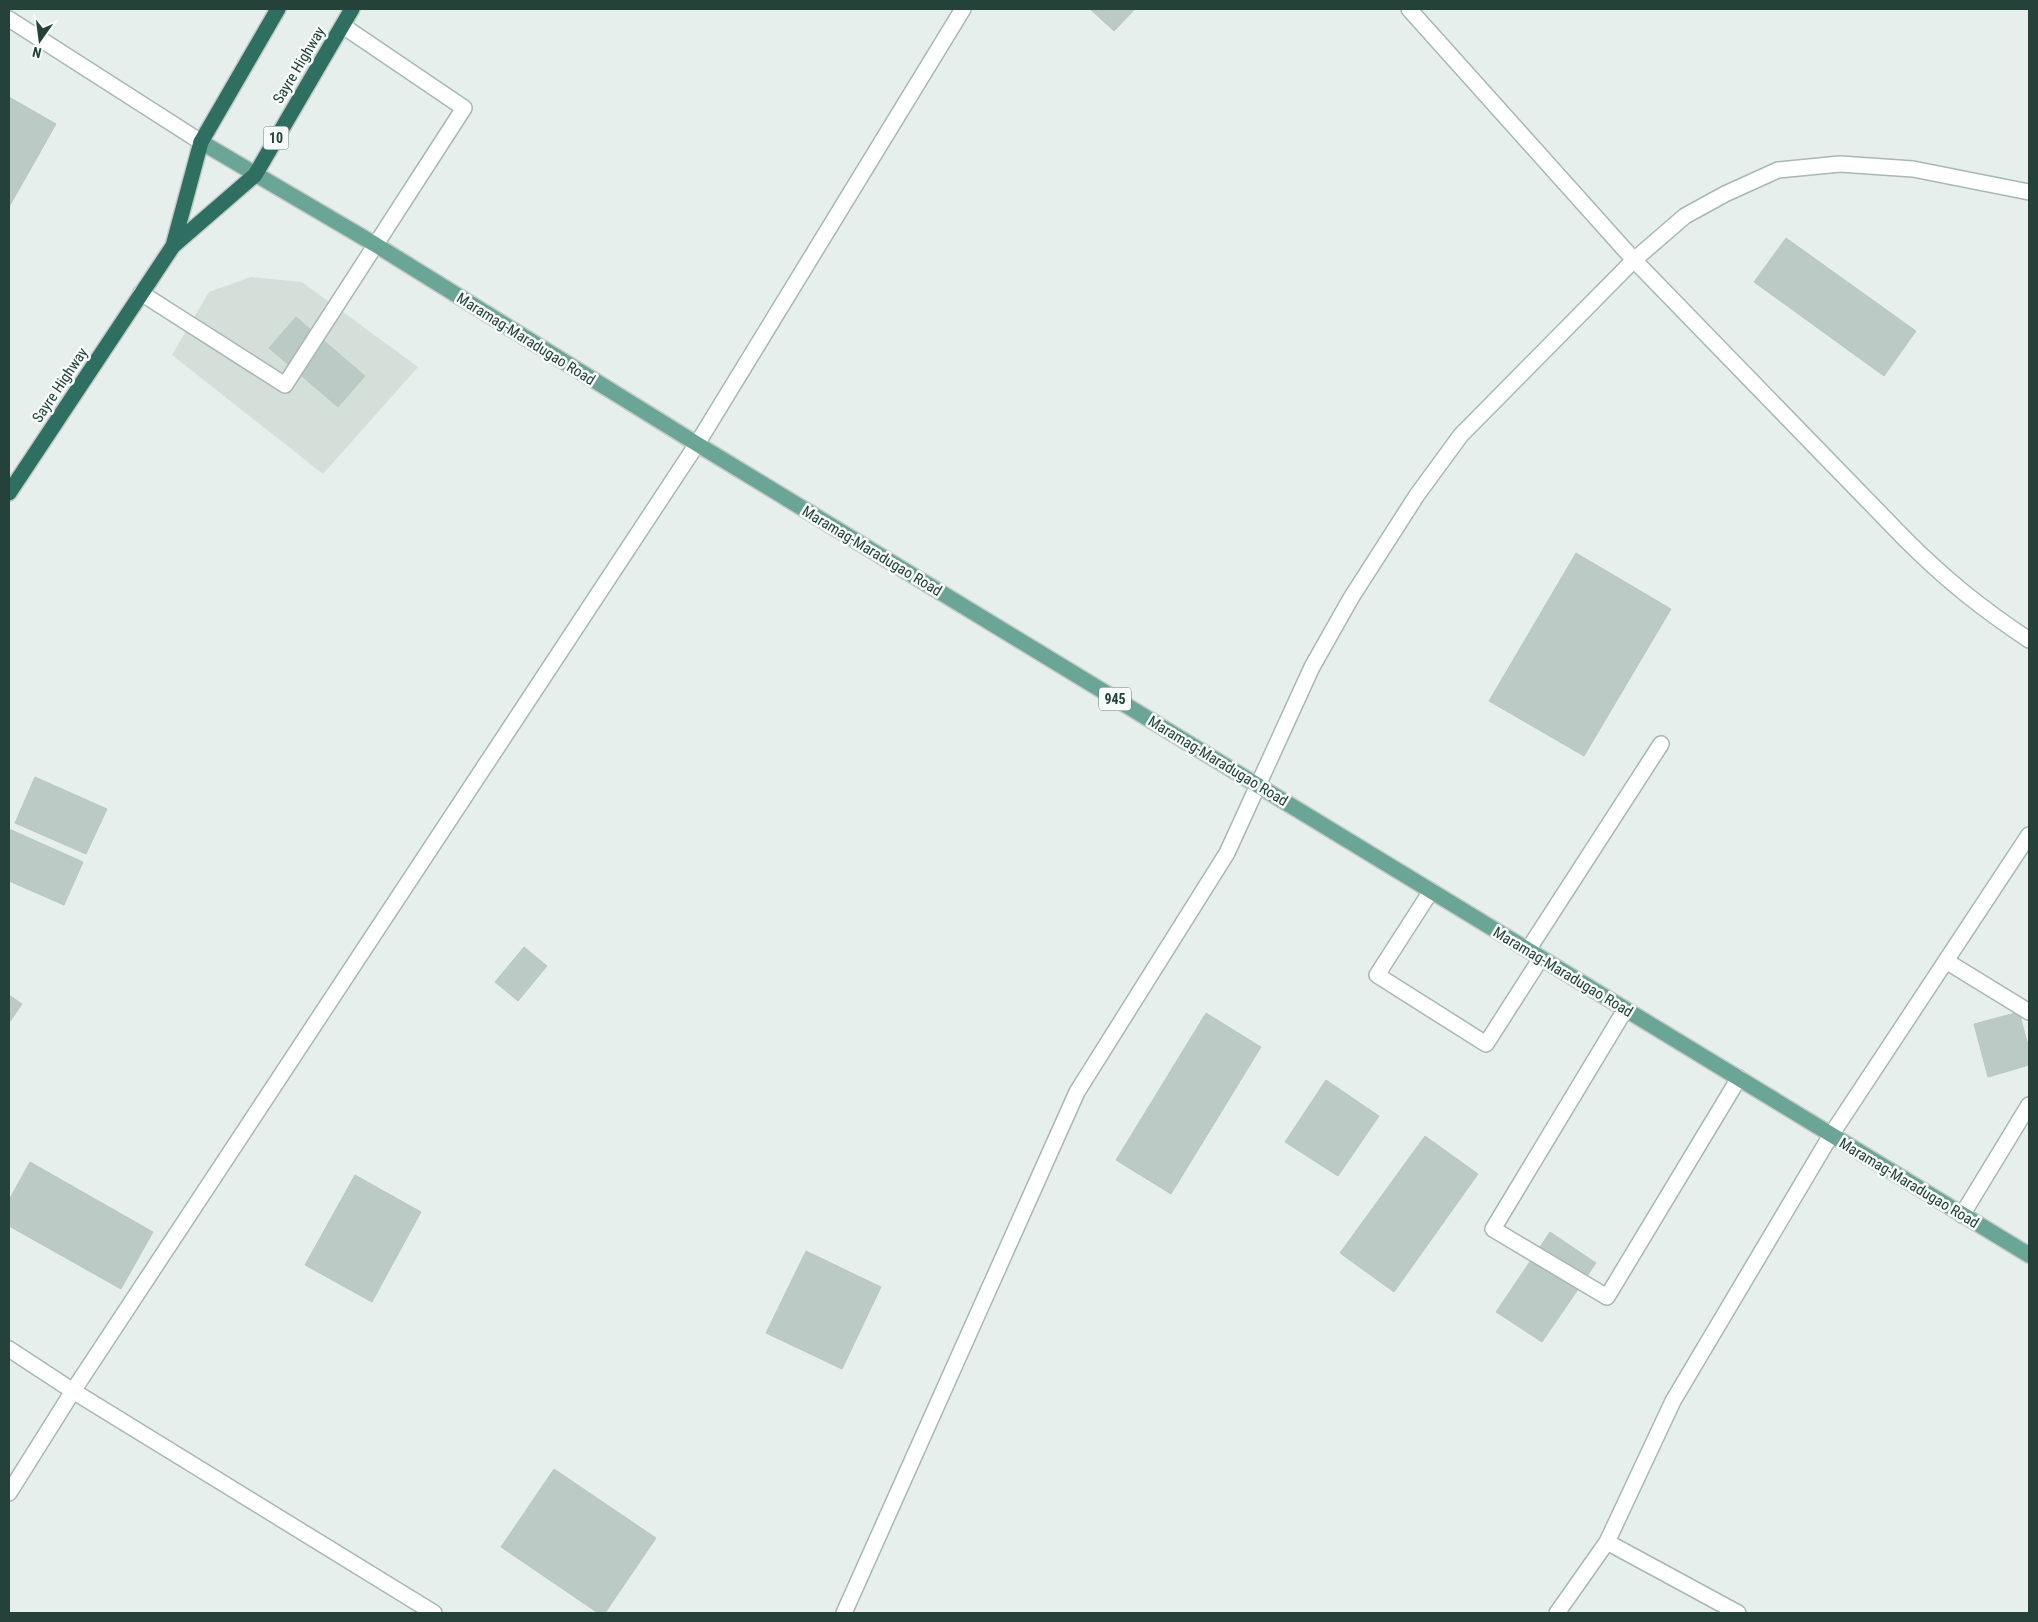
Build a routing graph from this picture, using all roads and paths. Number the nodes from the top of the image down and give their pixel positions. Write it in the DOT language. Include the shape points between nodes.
graph roads {
  1 [pos="278,9"];
  2 [pos="352,9"];
  3 [pos="963,9"];
  4 [pos="1409,9"];
  5 [pos="9,19"];
  6 [pos="343,26"];
  7 [pos="201,142"];
  8 [pos="255,175"];
  9 [pos="2029,192"];
  10 [pos="173,246"];
  11 [pos="376,246"];
  12 [pos="1634,260"];
  13 [pos="142,293"];
  14 [pos="697,444"];
  15 [pos="9,493"];
  16 [pos="2029,640"];
  17 [pos="1661,744"];
  18 [pos="1259,786"];
  19 [pos="2029,835"];
  20 [pos="1431,891"];
  21 [pos="1534,954"];
  22 [pos="1946,961"];
  23 [pos="1625,1010"];
  24 [pos="2029,1012"];
  25 [pos="1739,1078"];
  26 [pos="2029,1105"];
  27 [pos="1831,1135"];
  28 [pos="1962,1215"];
  29 [pos="2029,1255"];
  30 [pos="9,1349"];
  31 [pos="73,1391"];
  32 [pos="9,1492"];
  33 [pos="1607,1542"];
  34 [pos="434,1613"];
  35 [pos="844,1613"];
  36 [pos="1557,1613"];
  37 [pos="1738,1613"];
  1 -- 7 [label="highway, Sayre Highway / 10"];
  2 -- 6 [label="highway, Sayre Highway / 10"];
  3 -- 14 [label="street"];
  4 -- 12 [label="street"];
  5 -- 7 [label="street"];
  6 -- 8 [label="highway, Sayre Highway / 10"];
  6 -- 11 [label="street" via="464,108"];
  7 -- 8 [label="main road, Maramag-Maradugao Road / 945"];
  7 -- 10 [label="highway, Sayre Highway / 10"];
  8 -- 10 [label="highway, Sayre Highway / 10"];
  8 -- 11 [label="main road, Maramag-Maradugao Road / 945"];
  9 -- 12 [label="street" via="1912,169 1840,164 1778,170 1685,216"];
  10 -- 13 [label="highway, Sayre Highway / 10"];
  11 -- 13 [label="street" via="285,385"];
  11 -- 14 [label="main road, Maramag-Maradugao Road / 945"];
  12 -- 16 [label="street" via="1945,579"];
  12 -- 18 [label="street" via="1461,435 1417,495 1351,598 1312,667"];
  13 -- 15 [label="highway, Sayre Highway / 10"];
  14 -- 18 [label="main road, Maramag-Maradugao Road / 945"];
  14 -- 31 [label="street"];
  17 -- 21 [label="street"];
  18 -- 20 [label="main road, Maramag-Maradugao Road / 945"];
  18 -- 35 [label="street" via="1227,853 1077,1092"];
  19 -- 22 [label="street"];
  20 -- 21 [label="main road, Maramag-Maradugao Road / 945"];
  20 -- 21 [label="street" via="1377,975 1486,1044"];
  21 -- 23 [label="main road, Maramag-Maradugao Road / 945"];
  22 -- 24 [label="street"];
  22 -- 27 [label="street"];
  23 -- 25 [label="main road, Maramag-Maradugao Road / 945"];
  23 -- 25 [label="street" via="1493,1229 1607,1297"];
  25 -- 27 [label="main road, Maramag-Maradugao Road / 945"];
  26 -- 28 [label="street"];
  27 -- 28 [label="main road, Maramag-Maradugao Road / 945"];
  27 -- 33 [label="street" via="1673,1401"];
  28 -- 29 [label="main road, Maramag-Maradugao Road / 945"];
  30 -- 31 [label="street"];
  31 -- 32 [label="street"];
  31 -- 34 [label="street"];
  33 -- 36 [label="street"];
  33 -- 37 [label="street"];
}
